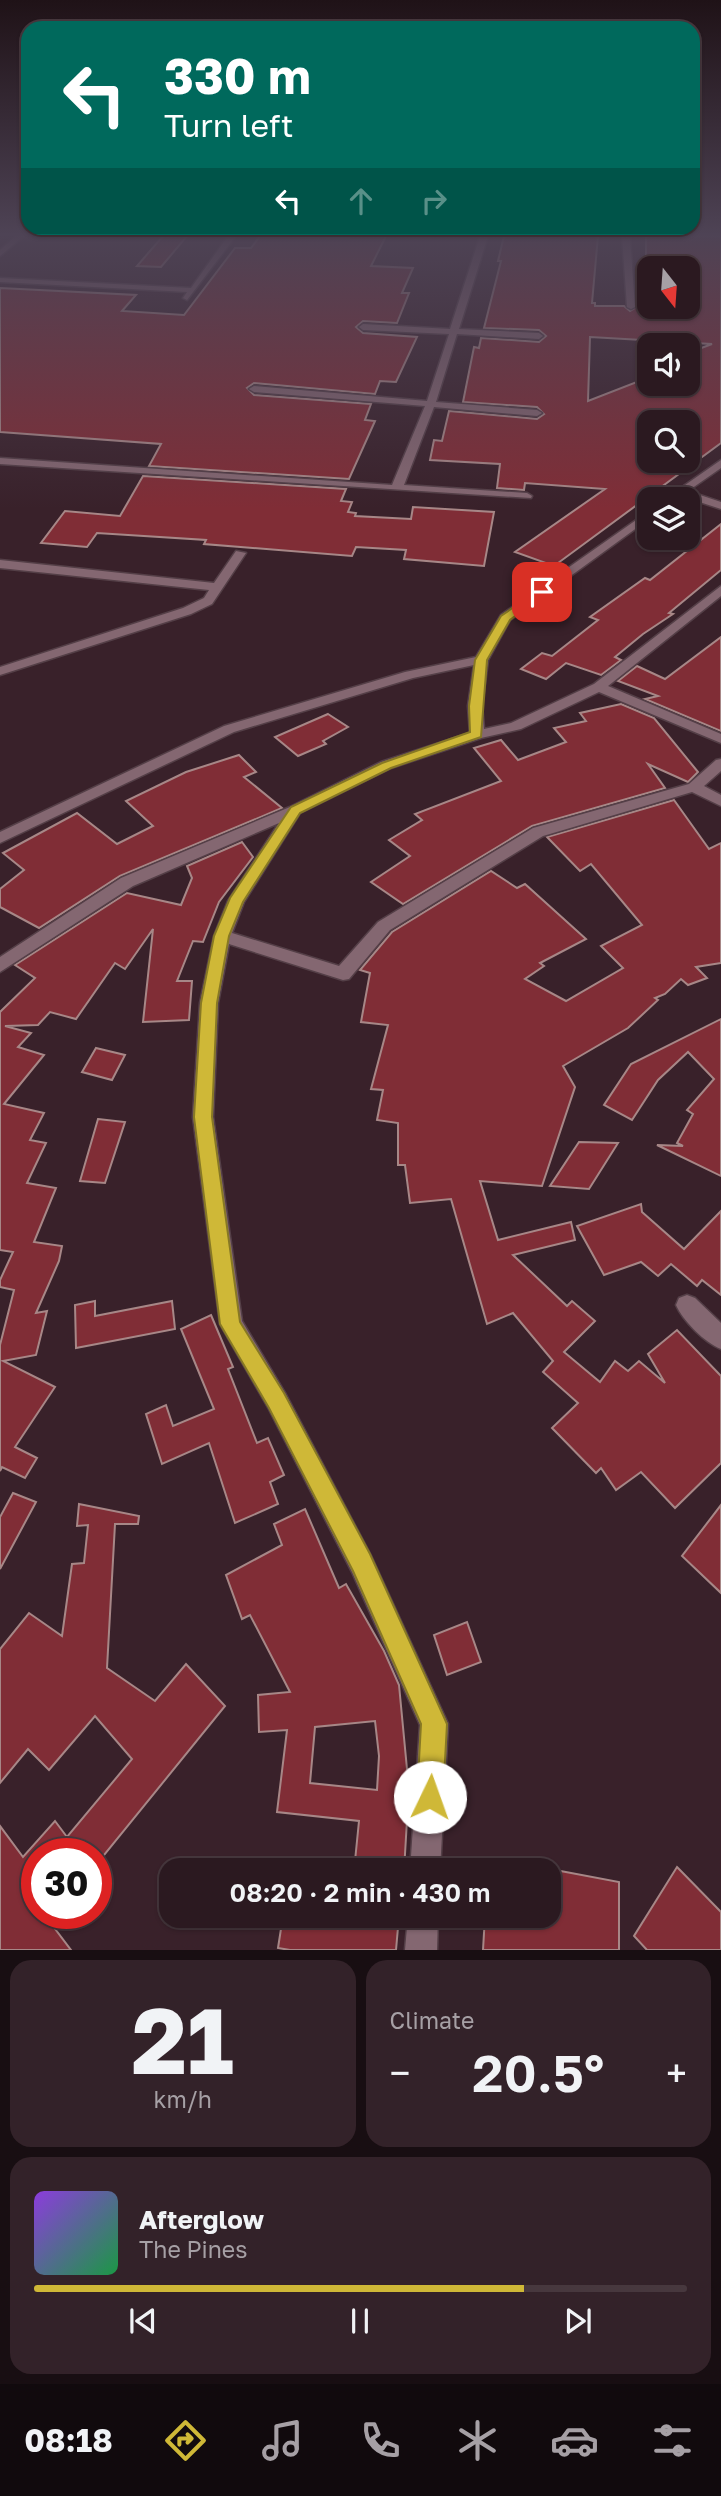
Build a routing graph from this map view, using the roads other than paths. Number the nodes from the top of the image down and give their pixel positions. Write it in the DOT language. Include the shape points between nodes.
graph roads {
  1 [pos="363,327"];
  2 [pos="456,327"];
  3 [pos="454,332"];
  4 [pos="539,336"];
  5 [pos="254,389"];
  6 [pos="430,406"];
  7 [pos="537,413"];
  8 [pos="0,461"];
  9 [pos="721,463"];
  10 [pos="686,487"];
  11 [pos="394,488"];
  12 [pos="527,496"];
  13 [pos="700,501"];
  14 [pos="721,506"];
  15 [pos="637,523"];
  16 [pos="240,553"];
  17 [pos="0,564"];
  18 [pos="217,587"];
  19 [pos="721,590"];
  20 [pos="481,660"];
  21 [pos="0,671"];
  22 [pos="599,687"];
  23 [pos="477,734"];
  24 [pos="721,739"];
  25 [pos="721,763"];
  26 [pos="694,787"];
  27 [pos="721,801"];
  28 [pos="295,810"];
  29 [pos="0,838"];
  30 [pos="222,936"];
  31 [pos="0,966"];
  32 [pos="687,1305"];
  33 [pos="721,1338"];
  34 [pos="426,1858"];
  35 [pos="422,1928"];
  36 [pos="421,1950"];
  1 -- 3 [label="street"];
  2 -- 3 [label="street"];
  3 -- 4 [label="street"];
  3 -- 6 [label="street"];
  5 -- 6 [label="street"];
  6 -- 7 [label="street"];
  6 -- 11 [label="street"];
  8 -- 11 [label="street"];
  9 -- 10 [label="street"];
  11 -- 12 [label="street"];
  13 -- 14 [label="street"];
  15 -- 20 [label="street" via="505,618"];
  16 -- 18 [label="street"];
  17 -- 18 [label="street"];
  18 -- 21 [label="street" via="208,601 187,611"];
  19 -- 22 [label="street"];
  20 -- 23 [label="street" via="475,706"];
  20 -- 29 [label="street" via="411,675 229,729"];
  22 -- 23 [label="street" via="516,726"];
  22 -- 24 [label="street"];
  23 -- 28 [label="street" via="386,765"];
  25 -- 26 [label="street"];
  26 -- 27 [label="street"];
  26 -- 30 [label="street" via="538,832 384,926 343,974"];
  28 -- 30 [label="street" via="236,901"];
  28 -- 31 [label="street" via="127,882"];
  30 -- 34 [label="street" via="209,1003 203,1117 231,1324 362,1563 434,1724"];
  32 -- 33 [label="street"];
  35 -- 36 [label="street"];
}
